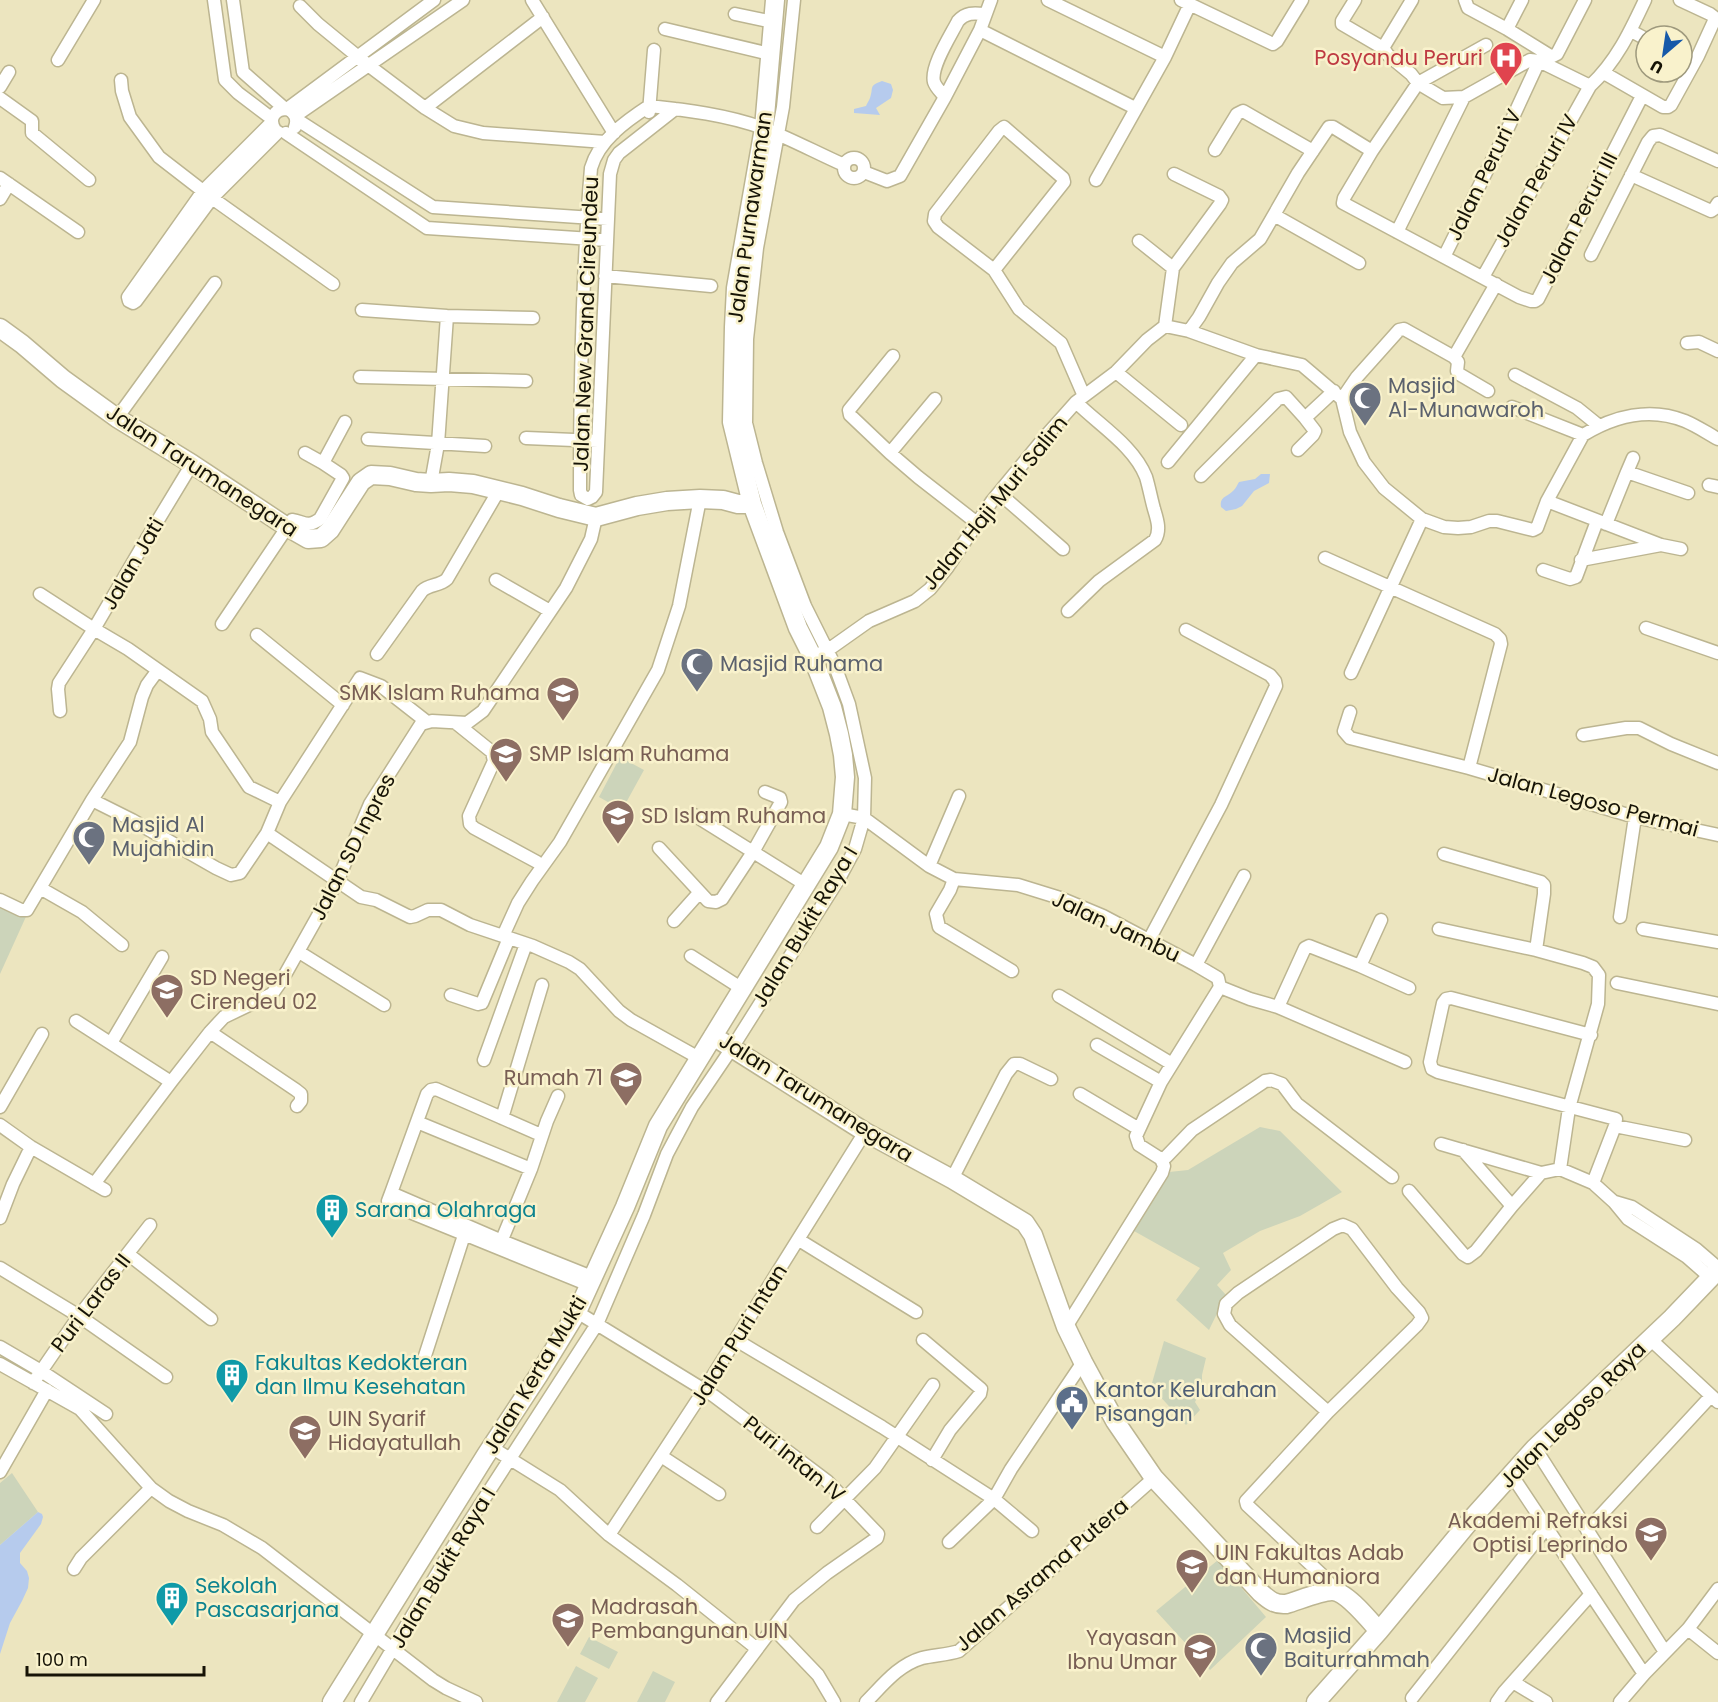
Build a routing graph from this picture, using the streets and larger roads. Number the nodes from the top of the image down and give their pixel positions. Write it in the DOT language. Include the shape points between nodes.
graph roads {
  1 [pos="94,0"];
  2 [pos="214,0"];
  3 [pos="232,0"];
  4 [pos="434,0"];
  5 [pos="463,0"];
  6 [pos="532,0"];
  7 [pos="775,0"];
  8 [pos="794,0"];
  9 [pos="991,0"];
  10 [pos="1049,0"];
  11 [pos="1302,0"];
  12 [pos="1354,0"];
  13 [pos="1412,0"];
  14 [pos="1465,0"];
  15 [pos="1522,0"];
  16 [pos="1585,0"];
  17 [pos="1645,0"];
  18 [pos="1680,0"];
  19 [pos="1186,2"];
  20 [pos="446,5"];
  21 [pos="300,6"];
  22 [pos="735,14"];
  23 [pos="985,14"];
  24 [pos="543,17"];
  25 [pos="773,22"];
  26 [pos="665,29"];
  27 [pos="1507,29"];
  28 [pos="980,30"];
  29 [pos="1631,31"];
  30 [pos="1634,33"];
  31 [pos="1486,45"];
  32 [pos="1383,48"];
  33 [pos="654,50"];
  34 [pos="776,52"];
  35 [pos="357,57"];
  36 [pos="1165,57"];
  37 [pos="58,60"];
  38 [pos="1539,61"];
  39 [pos="1694,62"];
  40 [pos="368,65"];
  41 [pos="9,72"];
  42 [pos="1604,73"];
  43 [pos="121,80"];
  44 [pos="1418,83"];
  45 [pos="1682,84"];
  46 [pos="1590,86"];
  47 [pos="0,87"];
  48 [pos="1642,96"];
  49 [pos="945,97"];
  50 [pos="1464,97"];
  51 [pos="0,98"];
  52 [pos="649,105"];
  53 [pos="425,108"];
  54 [pos="1135,108"];
  55 [pos="675,109"];
  56 [pos="290,113"];
  57 [pos="277,127"];
  58 [pos="648,129"];
  59 [pos="770,132"];
  60 [pos="609,137"];
  61 [pos="1215,150"];
  62 [pos="1313,151"];
  63 [pos="1372,151"];
  64 [pos="1718,161"];
  65 [pos="1174,174"];
  66 [pos="1631,175"];
  67 [pos="89,180"];
  68 [pos="1096,180"];
  69 [pos="5,181"];
  70 [pos="207,195"];
  71 [pos="0,199"];
  72 [pos="1718,203"];
  73 [pos="1274,215"];
  74 [pos="587,218"];
  75 [pos="608,219"];
  76 [pos="78,232"];
  77 [pos="1397,232"];
  78 [pos="586,240"];
  79 [pos="607,240"];
  80 [pos="1139,241"];
  81 [pos="751,245"];
  82 [pos="1591,255"];
  83 [pos="1444,257"];
  84 [pos="1359,263"];
  85 [pos="1173,268"];
  86 [pos="994,270"];
  87 [pos="605,276"];
  88 [pos="1483,277"];
  89 [pos="215,283"];
  90 [pos="333,284"];
  91 [pos="1496,284"];
  92 [pos="711,286"];
  93 [pos="362,310"];
  94 [pos="447,316"];
  95 [pos="533,318"];
  96 [pos="1165,326"];
  97 [pos="0,328"];
  98 [pos="1189,331"];
  99 [pos="1688,343"];
  100 [pos="1718,351"];
  101 [pos="1256,355"];
  102 [pos="893,356"];
  103 [pos="1454,357"];
  104 [pos="1116,372"];
  105 [pos="1515,375"];
  106 [pos="360,377"];
  107 [pos="442,379"];
  108 [pos="526,381"];
  109 [pos="1488,391"];
  110 [pos="1338,395"];
  111 [pos="935,399"];
  112 [pos="1080,399"];
  113 [pos="1512,407"];
  114 [pos="117,418"];
  115 [pos="1305,418"];
  116 [pos="345,422"];
  117 [pos="1181,425"];
  118 [pos="1599,425"];
  119 [pos="1583,435"];
  120 [pos="526,438"];
  121 [pos="368,439"];
  122 [pos="1718,439"];
  123 [pos="580,441"];
  124 [pos="598,441"];
  125 [pos="438,444"];
  126 [pos="485,446"];
  127 [pos="1298,450"];
  128 [pos="305,453"];
  129 [pos="890,453"];
  130 [pos="1633,458"];
  131 [pos="1168,462"];
  132 [pos="323,463"];
  133 [pos="192,464"];
  134 [pos="1627,471"];
  135 [pos="1201,476"];
  136 [pos="431,483"];
  137 [pos="499,490"];
  138 [pos="999,493"];
  139 [pos="1688,493"];
  140 [pos="699,499"];
  141 [pos="1547,501"];
  142 [pos="753,504"];
  143 [pos="596,518"];
  144 [pos="1422,519"];
  145 [pos="977,523"];
  146 [pos="1601,523"];
  147 [pos="287,527"];
  148 [pos="1661,545"];
  149 [pos="1063,549"];
  150 [pos="1681,549"];
  151 [pos="1325,558"];
  152 [pos="1581,561"];
  153 [pos="1543,570"];
  154 [pos="496,580"];
  155 [pos="1390,586"];
  156 [pos="40,594"];
  157 [pos="1068,610"];
  158 [pos="550,611"];
  159 [pos="222,624"];
  160 [pos="1646,628"];
  161 [pos="94,629"];
  162 [pos="1186,630"];
  163 [pos="257,635"];
  164 [pos="821,653"];
  165 [pos="377,654"];
  166 [pos="1718,654"];
  167 [pos="158,670"];
  168 [pos="1351,673"];
  169 [pos="343,705"];
  170 [pos="60,711"];
  171 [pos="1350,712"];
  172 [pos="427,722"];
  173 [pos="456,723"];
  174 [pos="1583,735"];
  175 [pos="1718,763"];
  176 [pos="1469,768"];
  177 [pos="845,777"];
  178 [pos="865,778"];
  179 [pos="765,792"];
  180 [pos="958,796"];
  181 [pos="92,800"];
  182 [pos="280,802"];
  183 [pos="694,814"];
  184 [pos="853,816"];
  185 [pos="1635,816"];
  186 [pos="267,833"];
  187 [pos="1718,835"];
  188 [pos="659,848"];
  189 [pos="753,852"];
  190 [pos="1444,854"];
  191 [pos="537,862"];
  192 [pos="929,866"];
  193 [pos="1244,876"];
  194 [pos="954,879"];
  195 [pos="337,882"];
  196 [pos="806,885"];
  197 [pos="40,888"];
  198 [pos="699,893"];
  199 [pos="0,900"];
  200 [pos="1620,917"];
  201 [pos="1382,920"];
  202 [pos="674,921"];
  203 [pos="1439,928"];
  204 [pos="1643,929"];
  205 [pos="506,937"];
  206 [pos="1149,940"];
  207 [pos="1718,942"];
  208 [pos="526,944"];
  209 [pos="122,945"];
  210 [pos="1536,950"];
  211 [pos="299,951"];
  212 [pos="691,956"];
  213 [pos="162,957"];
  214 [pos="1196,965"];
  215 [pos="1360,966"];
  216 [pos="1012,971"];
  217 [pos="1617,983"];
  218 [pos="542,986"];
  219 [pos="1220,987"];
  220 [pos="741,988"];
  221 [pos="1409,988"];
  222 [pos="451,995"];
  223 [pos="1059,996"];
  224 [pos="1718,1004"];
  225 [pos="384,1005"];
  226 [pos="1278,1007"];
  227 [pos="76,1021"];
  228 [pos="210,1032"];
  229 [pos="42,1034"];
  230 [pos="1590,1035"];
  231 [pos="722,1042"];
  232 [pos="111,1043"];
  233 [pos="1097,1045"];
  234 [pos="699,1058"];
  235 [pos="484,1060"];
  236 [pos="1405,1062"];
  237 [pos="1172,1064"];
  238 [pos="1051,1079"];
  239 [pos="171,1082"];
  240 [pos="1161,1082"];
  241 [pos="1080,1094"];
  242 [pos="558,1096"];
  243 [pos="297,1106"];
  244 [pos="0,1107"];
  245 [pos="1569,1108"];
  246 [pos="502,1118"];
  247 [pos="417,1122"];
  248 [pos="0,1125"];
  249 [pos="1615,1126"];
  250 [pos="1139,1129"];
  251 [pos="865,1132"];
  252 [pos="541,1135"];
  253 [pos="1685,1140"];
  254 [pos="1441,1144"];
  255 [pos="31,1147"];
  256 [pos="1462,1149"];
  257 [pos="1161,1159"];
  258 [pos="531,1168"];
  259 [pos="1560,1169"];
  260 [pos="1541,1173"];
  261 [pos="1392,1177"];
  262 [pos="952,1179"];
  263 [pos="1593,1183"];
  264 [pos="1409,1191"];
  265 [pos="1512,1206"];
  266 [pos="625,1207"];
  267 [pos="644,1215"];
  268 [pos="0,1218"];
  269 [pos="150,1225"];
  270 [pos="466,1230"];
  271 [pos="799,1240"];
  272 [pos="500,1245"];
  273 [pos="128,1254"];
  274 [pos="0,1268"];
  275 [pos="1711,1269"];
  276 [pos="591,1281"];
  277 [pos="577,1312"];
  278 [pos="916,1312"];
  279 [pos="79,1316"];
  280 [pos="211,1319"];
  281 [pos="597,1324"];
  282 [pos="1066,1327"];
  283 [pos="1650,1339"];
  284 [pos="736,1340"];
  285 [pos="923,1340"];
  286 [pos="0,1347"];
  287 [pos="423,1362"];
  288 [pos="1083,1362"];
  289 [pos="0,1364"];
  290 [pos="28,1364"];
  291 [pos="41,1371"];
  292 [pos="20,1376"];
  293 [pos="538,1376"];
  294 [pos="166,1377"];
  295 [pos="33,1383"];
  296 [pos="556,1385"];
  297 [pos="933,1385"];
  298 [pos="47,1390"];
  299 [pos="704,1390"];
  300 [pos="1714,1399"];
  301 [pos="1328,1412"];
  302 [pos="106,1414"];
  303 [pos="897,1437"];
  304 [pos="1535,1448"];
  305 [pos="488,1451"];
  306 [pos="661,1456"];
  307 [pos="932,1460"];
  308 [pos="507,1463"];
  309 [pos="0,1472"];
  310 [pos="1511,1474"];
  311 [pos="1154,1478"];
  312 [pos="151,1488"];
  313 [pos="719,1494"];
  314 [pos="845,1498"];
  315 [pos="994,1499"];
  316 [pos="817,1527"];
  317 [pos="1547,1527"];
  318 [pos="1587,1530"];
  319 [pos="1032,1531"];
  320 [pos="609,1535"];
  321 [pos="949,1542"];
  322 [pos="74,1569"];
  323 [pos="1718,1589"];
  324 [pos="1332,1591"];
  325 [pos="1591,1594"];
  326 [pos="1363,1614"];
  327 [pos="773,1628"];
  328 [pos="1688,1629"];
  329 [pos="1380,1631"];
  330 [pos="384,1643"];
  331 [pos="756,1648"];
  332 [pos="1665,1652"];
  333 [pos="1718,1653"];
  334 [pos="1358,1655"];
  335 [pos="1644,1674"];
  336 [pos="1513,1682"];
  337 [pos="1412,1698"];
  338 [pos="332,1702"];
  339 [pos="361,1702"];
  340 [pos="476,1702"];
  341 [pos="717,1702"];
  342 [pos="834,1702"];
  343 [pos="866,1702"];
  344 [pos="1316,1702"];
  345 [pos="1497,1702"];
  346 [pos="1546,1702"];
  347 [pos="1620,1702"];
  1 -- 37 [label="street"];
  2 -- 57 [label="street" via="225,80"];
  3 -- 56 [label="street" via="243,72"];
  4 -- 35 [label="street"];
  5 -- 20 [label="street"];
  6 -- 24 [label="street"];
  7 -- 25 [label="street, Jalan Purnawarman"];
  8 -- 34 [label="street"];
  9 -- 23 [label="street"];
  10 -- 36 [label="street"];
  11 -- 19 [label="street" via="1273,44"];
  12 -- 32 [label="street" via="1342,24"];
  13 -- 32 [label="street"];
  14 -- 27 [label="street" via="1468,8"];
  15 -- 27 [label="street"];
  16 -- 27 [label="street" via="1553,56"];
  17 -- 29 [label="street, Jalan Peruri IV"];
  18 -- 39 [label="street" via="1714,17"];
  19 -- 36 [label="street"];
  20 -- 40 [label="street"];
  21 -- 35 [label="street"];
  22 -- 25 [label="street"];
  23 -- 28 [label="street"];
  23 -- 49 [label="street" via="972,13 958,21 937,62 933,80"];
  24 -- 53 [label="street"];
  24 -- 60 [label="street"];
  25 -- 34 [label="street, Jalan Purnawarman"];
  26 -- 34 [label="street"];
  28 -- 49 [label="street"];
  28 -- 54 [label="street"];
  29 -- 30 [label="street"];
  29 -- 42 [label="street, Jalan Peruri IV"];
  31 -- 44 [label="street"];
  32 -- 44 [label="street"];
  33 -- 52 [label="street"];
  34 -- 59 [label="street, Jalan Purnawarman"];
  35 -- 40 [label="street"];
  35 -- 56 [label="street"];
  36 -- 54 [label="street"];
  38 -- 46 [label="street"];
  38 -- 50 [label="street" via="1526,61"];
  38 -- 83 [label="street, Jalan Peruri V"];
  40 -- 53 [label="street"];
  40 -- 56 [label="street"];
  41 -- 47 [label="street"];
  42 -- 46 [label="street, Jalan Peruri IV"];
  42 -- 48 [label="street"];
  43 -- 70 [label="street" via="130,117 159,157"];
  44 -- 50 [label="street" via="1443,98"];
  44 -- 63 [label="street"];
  45 -- 48 [label="street" via="1668,107"];
  46 -- 88 [label="street, Jalan Peruri IV"];
  48 -- 91 [label="street, Jalan Peruri III" via="1538,299 1531,301"];
  49 -- 59 [label="street" via="900,176 887,181 864,172 860,160 854,158 844,165"];
  50 -- 77 [label="street"];
  51 -- 67 [label="street" via="32,121 32,133"];
  52 -- 55 [label="street"];
  52 -- 58 [label="street"];
  52 -- 60 [label="street, Jalan New Grand Cireundeu"];
  53 -- 60 [label="street" via="454,126 483,133"];
  54 -- 68 [label="street"];
  55 -- 58 [label="street"];
  55 -- 59 [label="street"];
  56 -- 57 [label="street" via="276,111"];
  56 -- 57 [label="street" via="294,128"];
  56 -- 74 [label="street" via="433,207"];
  57 -- 70 [label="street"];
  57 -- 78 [label="street" via="427,228"];
  58 -- 75 [label="street" via="614,160"];
  59 -- 81 [label="street, Jalan Purnawarman"];
  60 -- 74 [label="street, Jalan New Grand Cireundeu" via="591,168"];
  61 -- 62 [label="street" via="1242,111"];
  62 -- 63 [label="street" via="1329,127"];
  62 -- 73 [label="street"];
  63 -- 77 [label="street" via="1343,203"];
  64 -- 66 [label="street" via="1660,135 1653,136"];
  65 -- 85 [label="street" via="1222,200"];
  66 -- 72 [label="street" via="1711,211"];
  66 -- 82 [label="street"];
  69 -- 71 [label="street"];
  69 -- 76 [label="street"];
  70 -- 70 [label="street" via="136,301 130,302 128,297"];
  70 -- 90 [label="street"];
  73 -- 84 [label="street"];
  73 -- 98 [label="street" via="1260,239 1223,276"];
  74 -- 75 [label="street"];
  74 -- 78 [label="street, Jalan New Grand Cireundeu"];
  75 -- 79 [label="street"];
  77 -- 83 [label="street"];
  78 -- 79 [label="street"];
  78 -- 123 [label="street, Jalan New Grand Cireundeu"];
  79 -- 87 [label="street"];
  80 -- 85 [label="street"];
  81 -- 142 [label="street, Jalan Purnawarman" via="736,288 732,422"];
  81 -- 164 [label="street, Jalan Bukit Raya I" via="746,423 777,532"];
  83 -- 88 [label="street"];
  85 -- 96 [label="street"];
  86 -- 86 [label="street" via="934,221 935,214 1004,127 1064,182"];
  86 -- 112 [label="street" via="1019,309 1060,343"];
  87 -- 92 [label="street"];
  87 -- 124 [label="street"];
  88 -- 91 [label="street"];
  89 -- 114 [label="street"];
  91 -- 103 [label="street"];
  93 -- 94 [label="street"];
  94 -- 95 [label="street"];
  94 -- 107 [label="street"];
  96 -- 98 [label="street"];
  96 -- 104 [label="street, Jalan Haji Muri Salim"];
  97 -- 114 [label="street, Jalan Tarumanegara"];
  98 -- 101 [label="street"];
  99 -- 100 [label="street" via="1698,342"];
  101 -- 110 [label="street" via="1302,365"];
  101 -- 131 [label="street"];
  102 -- 129 [label="street" via="849,410"];
  103 -- 109 [label="street" via="1459,374"];
  103 -- 110 [label="street" via="1404,329 1399,330"];
  104 -- 112 [label="street, Jalan Haji Muri Salim"];
  104 -- 117 [label="street"];
  105 -- 118 [label="street" via="1577,408"];
  106 -- 107 [label="street"];
  107 -- 108 [label="street"];
  107 -- 125 [label="street"];
  110 -- 115 [label="street"];
  110 -- 144 [label="street" via="1364,462 1384,488"];
  111 -- 129 [label="street"];
  112 -- 138 [label="street, Jalan Haji Muri Salim"];
  112 -- 157 [label="street" via="1139,464 1146,477 1158,536"];
  113 -- 119 [label="street"];
  114 -- 133 [label="street, Jalan Tarumanegara"];
  115 -- 127 [label="street" via="1315,431"];
  115 -- 135 [label="street" via="1286,397 1278,399"];
  116 -- 132 [label="street"];
  118 -- 119 [label="street"];
  118 -- 122 [label="street" via="1638,414 1655,414 1688,422"];
  119 -- 141 [label="street"];
  120 -- 123 [label="street"];
  121 -- 125 [label="street"];
  123 -- 124 [label="street"];
  123 -- 124 [label="street, Jalan New Grand Cireundeu" via="581,495 588,499 596,492"];
  125 -- 126 [label="street"];
  125 -- 136 [label="street"];
  128 -- 132 [label="street"];
  129 -- 145 [label="street"];
  130 -- 134 [label="street"];
  132 -- 147 [label="street" via="343,478 320,519 308,525 292,520"];
  133 -- 147 [label="street, Jalan Tarumanegara"];
  133 -- 161 [label="street, Jalan Jati"];
  134 -- 139 [label="street"];
  134 -- 146 [label="street"];
  136 -- 137 [label="street, Jalan Tarumanegara" via="473,484"];
  136 -- 147 [label="street, Jalan Tarumanegara" via="371,475 361,482 321,538 308,539"];
  137 -- 143 [label="street, Jalan Tarumanegara"];
  137 -- 165 [label="street" via="447,579 422,591"];
  138 -- 145 [label="street, Jalan Haji Muri Salim"];
  138 -- 149 [label="street"];
  140 -- 142 [label="street"];
  140 -- 143 [label="street" via="637,506"];
  140 -- 205 [label="street" via="679,606 658,670 560,842 523,895"];
  141 -- 144 [label="street" via="1539,526 1533,530 1497,521 1471,527 1444,527"];
  141 -- 146 [label="street"];
  142 -- 164 [label="street, Jalan Tarumanegara" via="798,628"];
  143 -- 158 [label="street" via="577,569"];
  144 -- 155 [label="street"];
  145 -- 164 [label="street, Jalan Haji Muri Salim" via="930,589 915,601 868,621"];
  146 -- 148 [label="street"];
  146 -- 152 [label="street"];
  147 -- 159 [label="street"];
  148 -- 150 [label="street"];
  148 -- 152 [label="street"];
  151 -- 155 [label="street, Jalan Legoso Permai"];
  152 -- 153 [label="street" via="1572,579"];
  154 -- 158 [label="street"];
  155 -- 168 [label="street"];
  155 -- 176 [label="street, Jalan Legoso Permai" via="1500,639"];
  156 -- 161 [label="street"];
  158 -- 173 [label="street" via="483,711 467,723"];
  160 -- 166 [label="street"];
  161 -- 167 [label="street, Jalan Jati"];
  161 -- 170 [label="street" via="59,683"];
  162 -- 206 [label="street" via="1270,675 1276,686 1221,805"];
  163 -- 169 [label="street"];
  164 -- 177 [label="street, Jalan Tarumanegara"];
  164 -- 178 [label="street, Jalan Bukit Raya I" via="836,666"];
  167 -- 181 [label="street" via="142,697 130,742"];
  167 -- 182 [label="street, Jalan Jati" via="202,701 212,732 249,787"];
  169 -- 172 [label="street" via="360,678 381,686"];
  169 -- 182 [label="street"];
  171 -- 176 [label="street, Jalan Legoso Permai" via="1344,731 1350,738"];
  172 -- 173 [label="street"];
  172 -- 195 [label="street, Jalan SD Inpres" via="421,724 370,804"];
  173 -- 191 [label="street" via="494,756 469,816 470,824"];
  174 -- 175 [label="street" via="1639,728"];
  176 -- 185 [label="street, Jalan Legoso Permai"];
  177 -- 178 [label="street"];
  177 -- 184 [label="street, Jalan Tarumanegara"];
  178 -- 184 [label="street, Jalan Bukit Raya I"];
  179 -- 189 [label="street" via="781,802"];
  180 -- 192 [label="street"];
  181 -- 186 [label="street" via="231,875 240,873"];
  181 -- 197 [label="street"];
  182 -- 186 [label="street"];
  183 -- 189 [label="street"];
  184 -- 192 [label="street, Jalan Jambu"];
  184 -- 196 [label="street, Jalan Tarumanegara"];
  184 -- 231 [label="street, Jalan Bukit Raya I" via="855,849 840,877"];
  185 -- 187 [label="street, Jalan Legoso Permai"];
  185 -- 200 [label="street"];
  186 -- 195 [label="street"];
  188 -- 198 [label="street"];
  189 -- 196 [label="street"];
  189 -- 198 [label="street" via="722,899 708,901"];
  190 -- 210 [label="street" via="1544,885"];
  192 -- 194 [label="street, Jalan Jambu"];
  193 -- 214 [label="street"];
  194 -- 206 [label="street, Jalan Jambu" via="1018,885 1060,898"];
  194 -- 216 [label="street" via="936,914 939,927"];
  195 -- 205 [label="street" via="404,915 441,910"];
  195 -- 211 [label="street, Jalan SD Inpres"];
  196 -- 220 [label="street, Jalan Tarumanegara"];
  197 -- 199 [label="street" via="27,911"];
  197 -- 209 [label="street" via="82,912"];
  198 -- 202 [label="street"];
  201 -- 215 [label="street"];
  203 -- 210 [label="street"];
  204 -- 207 [label="street"];
  205 -- 208 [label="street"];
  205 -- 222 [label="street" via="482,1003"];
  206 -- 214 [label="street, Jalan Jambu"];
  208 -- 234 [label="street" via="574,965 631,1020"];
  208 -- 235 [label="street"];
  210 -- 230 [label="street" via="1593,967 1599,975 1598,1004"];
  211 -- 225 [label="street"];
  211 -- 228 [label="street, Jalan SD Inpres" via="272,994 224,1017"];
  212 -- 220 [label="street"];
  213 -- 232 [label="street"];
  214 -- 219 [label="street, Jalan Jambu" via="1218,978"];
  215 -- 221 [label="street"];
  215 -- 226 [label="street" via="1311,946 1305,948"];
  217 -- 224 [label="street"];
  218 -- 246 [label="street"];
  219 -- 226 [label="street"];
  219 -- 237 [label="street"];
  220 -- 231 [label="street, Jalan Tarumanegara"];
  223 -- 237 [label="street"];
  226 -- 236 [label="street"];
  227 -- 232 [label="street"];
  228 -- 239 [label="street, Jalan SD Inpres"];
  228 -- 243 [label="street" via="301,1094"];
  229 -- 244 [label="street"];
  230 -- 245 [label="street"];
  230 -- 245 [label="street" via="1451,998 1443,1003 1430,1062 1432,1069"];
  231 -- 234 [label="street, Jalan Kerta Mukti"];
  231 -- 251 [label="street, Jalan Tarumanegara"];
  231 -- 267 [label="street, Jalan Bukit Raya I" via="667,1154"];
  232 -- 239 [label="street"];
  233 -- 240 [label="street"];
  234 -- 266 [label="street, Jalan Kerta Mukti" via="658,1126"];
  237 -- 240 [label="street"];
  238 -- 262 [label="street" via="1014,1064"];
  239 -- 255 [label="street, Jalan SD Inpres" via="100,1187"];
  240 -- 250 [label="street"];
  241 -- 250 [label="street"];
  242 -- 252 [label="street"];
  245 -- 249 [label="street" via="1614,1118"];
  245 -- 259 [label="street"];
  246 -- 247 [label="street" via="436,1089 427,1094"];
  246 -- 252 [label="street"];
  247 -- 258 [label="street"];
  247 -- 270 [label="street" via="388,1201"];
  248 -- 255 [label="street, Jalan SD Inpres"];
  249 -- 253 [label="street"];
  249 -- 263 [label="street"];
  250 -- 257 [label="street" via="1139,1145"];
  251 -- 262 [label="street, Jalan Tarumanegara"];
  251 -- 271 [label="street, Jalan Puri Intan"];
  252 -- 258 [label="street"];
  254 -- 256 [label="street"];
  255 -- 268 [label="street"];
  256 -- 260 [label="street"];
  256 -- 265 [label="street"];
  257 -- 261 [label="street" via="1192,1130 1271,1080 1282,1084 1298,1104"];
  257 -- 282 [label="street" via="1162,1173"];
  258 -- 272 [label="street"];
  259 -- 260 [label="street"];
  259 -- 263 [label="street"];
  260 -- 265 [label="street"];
  262 -- 282 [label="street, Jalan Tarumanegara" via="1025,1223"];
  263 -- 275 [label="street" via="1614,1202 1632,1207 1696,1250"];
  264 -- 265 [label="street" via="1468,1257"];
  266 -- 267 [label="street"];
  266 -- 276 [label="street, Jalan Kerta Mukti"];
  267 -- 281 [label="street, Jalan Bukit Raya I"];
  269 -- 273 [label="street, Puri Laras II"];
  270 -- 272 [label="street"];
  270 -- 287 [label="street"];
  271 -- 278 [label="street"];
  271 -- 284 [label="street, Jalan Puri Intan"];
  272 -- 276 [label="street"];
  273 -- 279 [label="street, Puri Laras II"];
  273 -- 280 [label="street"];
  274 -- 279 [label="street"];
  275 -- 283 [label="street, Jalan Legoso Raya"];
  276 -- 277 [label="street, Jalan Kerta Mukti"];
  277 -- 281 [label="street, Puri Intan IV"];
  277 -- 293 [label="street, Jalan Kerta Mukti"];
  279 -- 291 [label="street, Puri Laras II"];
  279 -- 294 [label="street"];
  281 -- 296 [label="street, Jalan Bukit Raya I"];
  281 -- 299 [label="street, Puri Intan IV"];
  282 -- 288 [label="street, Jalan Tarumanegara"];
  283 -- 300 [label="street"];
  283 -- 304 [label="street, Jalan Legoso Raya"];
  284 -- 299 [label="street, Jalan Puri Intan"];
  284 -- 303 [label="street"];
  285 -- 307 [label="street" via="981,1389"];
  286 -- 290 [label="street"];
  288 -- 311 [label="street, Jalan Tarumanegara"];
  288 -- 315 [label="street"];
  289 -- 292 [label="street"];
  290 -- 291 [label="street"];
  290 -- 292 [label="street"];
  291 -- 295 [label="street, Puri Laras II"];
  291 -- 302 [label="street"];
  292 -- 295 [label="street"];
  293 -- 296 [label="street"];
  293 -- 305 [label="street, Jalan Kerta Mukti"];
  295 -- 298 [label="street"];
  296 -- 308 [label="street, Jalan Bukit Raya I"];
  297 -- 303 [label="street"];
  298 -- 309 [label="street"];
  298 -- 312 [label="street" via="80,1409"];
  299 -- 306 [label="street, Jalan Puri Intan"];
  299 -- 314 [label="street, Puri Intan IV" via="819,1474"];
  300 -- 318 [label="street"];
  301 -- 301 [label="street" via="1230,1325 1224,1314 1226,1304 1238,1293 1343,1225 1352,1229 1422,1318"];
  301 -- 324 [label="street" via="1246,1505 1321,1574"];
  303 -- 307 [label="street"];
  303 -- 314 [label="street" via="875,1468"];
  304 -- 310 [label="street, Jalan Legoso Raya"];
  304 -- 318 [label="street"];
  305 -- 308 [label="street"];
  305 -- 330 [label="street, Jalan Kerta Mukti"];
  306 -- 313 [label="street"];
  306 -- 320 [label="street, Jalan Puri Intan"];
  307 -- 315 [label="street"];
  308 -- 320 [label="street" via="560,1490"];
  308 -- 330 [label="street, Jalan Bukit Raya I"];
  310 -- 317 [label="street"];
  310 -- 329 [label="street, Jalan Legoso Raya"];
  311 -- 324 [label="street, Jalan Tarumanegara" via="1272,1602 1286,1604"];
  311 -- 343 [label="street, Jalan Asrama Putera" via="959,1651 921,1658 903,1666"];
  312 -- 322 [label="street"];
  312 -- 330 [label="street" via="262,1548"];
  314 -- 316 [label="street"];
  314 -- 327 [label="street, Puri Intan IV" via="878,1534 877,1538 795,1600"];
  315 -- 319 [label="street"];
  315 -- 321 [label="street"];
  317 -- 325 [label="street"];
  317 -- 337 [label="street"];
  318 -- 332 [label="street"];
  320 -- 331 [label="street"];
  323 -- 328 [label="street"];
  324 -- 326 [label="street" via="1344,1596"];
  325 -- 335 [label="street"];
  325 -- 336 [label="street"];
  326 -- 329 [label="street"];
  326 -- 334 [label="street"];
  327 -- 331 [label="street"];
  327 -- 342 [label="street" via="818,1675"];
  328 -- 332 [label="street"];
  328 -- 333 [label="street"];
  329 -- 334 [label="street, Jalan Legoso Raya"];
  330 -- 338 [label="street, Jalan Kerta Mukti"];
  330 -- 339 [label="street, Jalan Bukit Raya I"];
  330 -- 340 [label="street" via="439,1684"];
  331 -- 341 [label="street"];
  332 -- 335 [label="street"];
  334 -- 344 [label="street, Jalan Legoso Raya"];
  335 -- 347 [label="street"];
  336 -- 345 [label="street"];
  336 -- 346 [label="street"];
}
